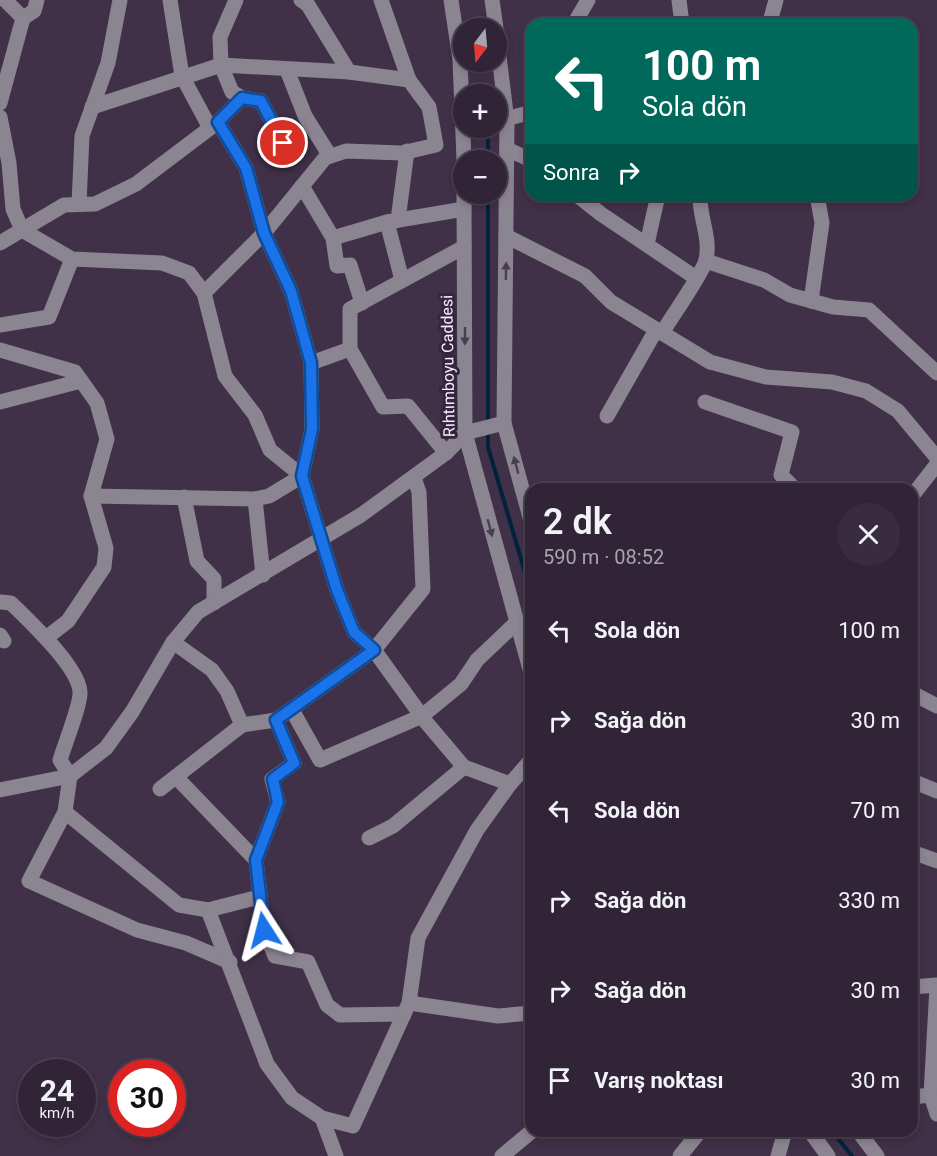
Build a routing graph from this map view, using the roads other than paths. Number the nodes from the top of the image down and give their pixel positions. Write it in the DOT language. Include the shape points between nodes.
graph roads {
  1 [pos="5,0"];
  2 [pos="38,0"];
  3 [pos="120,0"];
  4 [pos="170,0"];
  5 [pos="236,0"];
  6 [pos="301,0"];
  7 [pos="381,0"];
  8 [pos="451,0"];
  9 [pos="492,0"];
  10 [pos="588,0"];
  11 [pos="679,0"];
  12 [pos="776,0"];
  13 [pos="23,18"];
  14 [pos="494,18"];
  15 [pos="578,18"];
  16 [pos="681,18"];
  17 [pos="771,18"];
  18 [pos="221,65"];
  19 [pos="287,70"];
  20 [pos="349,72"];
  21 [pos="182,76"];
  22 [pos="409,80"];
  23 [pos="461,84"];
  24 [pos="242,98"];
  25 [pos="0,103"];
  26 [pos="92,107"];
  27 [pos="525,114"];
  28 [pos="0,117"];
  29 [pos="507,119"];
  30 [pos="214,125"];
  31 [pos="505,138"];
  32 [pos="283,143"];
  33 [pos="507,149"];
  34 [pos="407,152"];
  35 [pos="330,156"];
  36 [pos="525,157"];
  37 [pos="302,186"];
  38 [pos="590,201"];
  39 [pos="657,201"];
  40 [pos="700,201"];
  41 [pos="818,201"];
  42 [pos="79,204"];
  43 [pos="464,204"];
  44 [pos="464,209"];
  45 [pos="393,221"];
  46 [pos="22,230"];
  47 [pos="264,233"];
  48 [pos="506,236"];
  49 [pos="333,238"];
  50 [pos="0,243"];
  51 [pos="647,244"];
  52 [pos="464,247"];
  53 [pos="72,259"];
  54 [pos="706,261"];
  55 [pos="696,278"];
  56 [pos="402,280"];
  57 [pos="204,292"];
  58 [pos="811,301"];
  59 [pos="362,303"];
  60 [pos="0,325"];
  61 [pos="659,331"];
  62 [pos="350,349"];
  63 [pos="0,350"];
  64 [pos="311,363"];
  65 [pos="937,373"];
  66 [pos="81,381"];
  67 [pos="0,402"];
  68 [pos="705,402"];
  69 [pos="608,416"];
  70 [pos="500,424"];
  71 [pos="472,431"];
  72 [pos="446,453"];
  73 [pos="937,458"];
  74 [pos="937,464"];
  75 [pos="302,476"];
  76 [pos="414,478"];
  77 [pos="789,483"];
  78 [pos="918,488"];
  79 [pos="525,489"];
  80 [pos="91,496"];
  81 [pos="184,497"];
  82 [pos="255,500"];
  83 [pos="321,538"];
  84 [pos="263,575"];
  85 [pos="0,602"];
  86 [pos="214,603"];
  87 [pos="516,623"];
  88 [pos="46,638"];
  89 [pos="173,642"];
  90 [pos="374,650"];
  91 [pos="525,653"];
  92 [pos="918,696"];
  93 [pos="937,706"];
  94 [pos="292,710"];
  95 [pos="422,716"];
  96 [pos="276,720"];
  97 [pos="242,725"];
  98 [pos="464,767"];
  99 [pos="525,767"];
  100 [pos="70,776"];
  101 [pos="176,777"];
  102 [pos="918,783"];
  103 [pos="510,784"];
  104 [pos="1,788"];
  105 [pos="160,789"];
  106 [pos="937,791"];
  107 [pos="65,812"];
  108 [pos="369,838"];
  109 [pos="918,854"];
  110 [pos="256,860"];
  111 [pos="937,861"];
  112 [pos="259,897"];
  113 [pos="208,910"];
  114 [pos="230,962"];
  115 [pos="937,985"];
  116 [pos="918,987"];
  117 [pos="406,1008"];
  118 [pos="525,1013"];
  119 [pos="932,1095"];
  120 [pos="918,1096"];
  121 [pos="937,1114"];
  122 [pos="322,1118"];
  123 [pos="525,1137"];
  124 [pos="693,1137"];
  125 [pos="783,1137"];
  126 [pos="814,1137"];
  127 [pos="863,1137"];
  128 [pos="336,1156"];
  129 [pos="502,1156"];
  130 [pos="680,1156"];
  131 [pos="778,1156"];
  132 [pos="828,1156"];
  133 [pos="877,1156"];
  1 -- 13 [label="street"];
  2 -- 13 [label="street" via="34,11"];
  3 -- 26 [label="street" via="108,63"];
  4 -- 21 [label="street"];
  5 -- 18 [label="street" via="220,37"];
  6 -- 20 [label="street" via="308,5"];
  7 -- 22 [label="street"];
  8 -- 23 [label="street"];
  9 -- 14 [label="street"];
  10 -- 15 [label="street"];
  11 -- 16 [label="street"];
  12 -- 17 [label="street"];
  13 -- 25 [label="street"];
  18 -- 19 [label="street"];
  18 -- 21 [label="street"];
  18 -- 24 [label="street" via="232,92"];
  19 -- 20 [label="street"];
  19 -- 35 [label="street" via="305,117"];
  20 -- 22 [label="street"];
  21 -- 26 [label="street"];
  21 -- 30 [label="street"];
  22 -- 34 [label="street" via="429,107 436,145"];
  24 -- 30 [label="street"];
  24 -- 32 [label="street" via="261,101"];
  26 -- 42 [label="street" via="82,136"];
  27 -- 29 [label="street"];
  28 -- 46 [label="street" via="13,209"];
  30 -- 42 [label="street" via="135,184 95,204"];
  30 -- 47 [label="street" via="246,168"];
  31 -- 33 [label="street"];
  33 -- 36 [label="street"];
  33 -- 48 [label="street"];
  34 -- 35 [label="street" via="346,151"];
  34 -- 45 [label="street"];
  35 -- 37 [label="street"];
  37 -- 47 [label="street"];
  37 -- 49 [label="street"];
  38 -- 51 [label="street"];
  39 -- 51 [label="street"];
  40 -- 54 [label="street" via="699,212 706,227"];
  41 -- 58 [label="street" via="822,223"];
  42 -- 46 [label="street" via="64,205"];
  43 -- 44 [label="street, Rıhtımboyu Caddesi"];
  44 -- 45 [label="street"];
  44 -- 52 [label="street, Rıhtımboyu Caddesi"];
  45 -- 49 [label="street"];
  45 -- 56 [label="street"];
  46 -- 50 [label="street"];
  46 -- 53 [label="street"];
  47 -- 57 [label="street"];
  47 -- 64 [label="street" via="291,291"];
  48 -- 61 [label="street" via="585,276 611,302"];
  70 -- 48 [label="street, one-way"];
  49 -- 59 [label="street" via="337,266 350,265"];
  51 -- 55 [label="street"];
  52 -- 56 [label="street"];
  52 -- 71 [label="street, Rıhtımboyu Caddesi, one-way"];
  53 -- 57 [label="street" via="162,263 189,273"];
  53 -- 60 [label="street" via="49,317"];
  54 -- 55 [label="street"];
  54 -- 58 [label="street"];
  55 -- 61 [label="street"];
  56 -- 59 [label="street"];
  57 -- 75 [label="street" via="225,376 255,415 270,450"];
  58 -- 65 [label="street" via="869,310"];
  59 -- 62 [label="street" via="350,309"];
  61 -- 69 [label="street"];
  61 -- 73 [label="street" via="710,362 766,377 832,382 866,391 898,411"];
  62 -- 64 [label="street"];
  62 -- 72 [label="street" via="383,407 408,406"];
  63 -- 66 [label="street" via="75,372"];
  64 -- 75 [label="street" via="312,429"];
  66 -- 67 [label="street"];
  66 -- 80 [label="street" via="97,403 107,439"];
  68 -- 77 [label="street" via="792,432 782,475"];
  70 -- 71 [label="street"];
  79 -- 70 [label="street, one-way"];
  71 -- 72 [label="street"];
  71 -- 87 [label="street, Rıhtımboyu Caddesi, one-way"];
  72 -- 76 [label="street"];
  74 -- 78 [label="street"];
  75 -- 82 [label="street"];
  75 -- 83 [label="street"];
  76 -- 83 [label="street"];
  76 -- 90 [label="street" via="419,492 423,589"];
  80 -- 81 [label="street"];
  80 -- 88 [label="street" via="106,548 104,567 69,621"];
  81 -- 82 [label="street"];
  81 -- 86 [label="street" via="197,561 214,579"];
  82 -- 84 [label="street"];
  83 -- 84 [label="street"];
  83 -- 90 [label="street" via="354,632"];
  84 -- 86 [label="street"];
  85 -- 88 [label="street" via="11,603"];
  86 -- 89 [label="street" via="198,612"];
  87 -- 91 [label="street, Rıhtımboyu Caddesi"];
  87 -- 95 [label="street" via="477,660 461,684"];
  88 -- 100 [label="street" via="71,669 80,692 60,760"];
  89 -- 97 [label="street" via="212,670 227,691"];
  89 -- 100 [label="street" via="106,748"];
  90 -- 94 [label="street"];
  90 -- 95 [label="street"];
  92 -- 93 [label="street"];
  94 -- 95 [label="street" via="320,760"];
  94 -- 96 [label="street"];
  95 -- 98 [label="street"];
  96 -- 97 [label="street"];
  96 -- 110 [label="street" via="294,763 273,779 278,802"];
  97 -- 101 [label="street"];
  98 -- 103 [label="street"];
  98 -- 108 [label="street" via="393,826"];
  99 -- 103 [label="street"];
  100 -- 104 [label="street"];
  100 -- 107 [label="street"];
  101 -- 105 [label="street"];
  101 -- 110 [label="street"];
  102 -- 106 [label="street"];
  103 -- 117 [label="street" via="477,830 418,938"];
  107 -- 113 [label="street" via="179,905"];
  107 -- 114 [label="street" via="29,880 138,930 186,942"];
  109 -- 111 [label="street"];
  110 -- 112 [label="street"];
  112 -- 113 [label="street"];
  112 -- 117 [label="street" via="264,930 275,956 308,962 327,1005 340,1015"];
  113 -- 114 [label="street"];
  114 -- 122 [label="street" via="267,1064 292,1098"];
  115 -- 116 [label="street"];
  115 -- 119 [label="street"];
  117 -- 118 [label="street" via="498,1016"];
  117 -- 122 [label="street" via="353,1126"];
  119 -- 120 [label="street"];
  119 -- 121 [label="street"];
  122 -- 128 [label="street"];
  123 -- 129 [label="street"];
  124 -- 130 [label="street"];
  125 -- 131 [label="street"];
  126 -- 132 [label="street"];
  127 -- 133 [label="street"];
}
